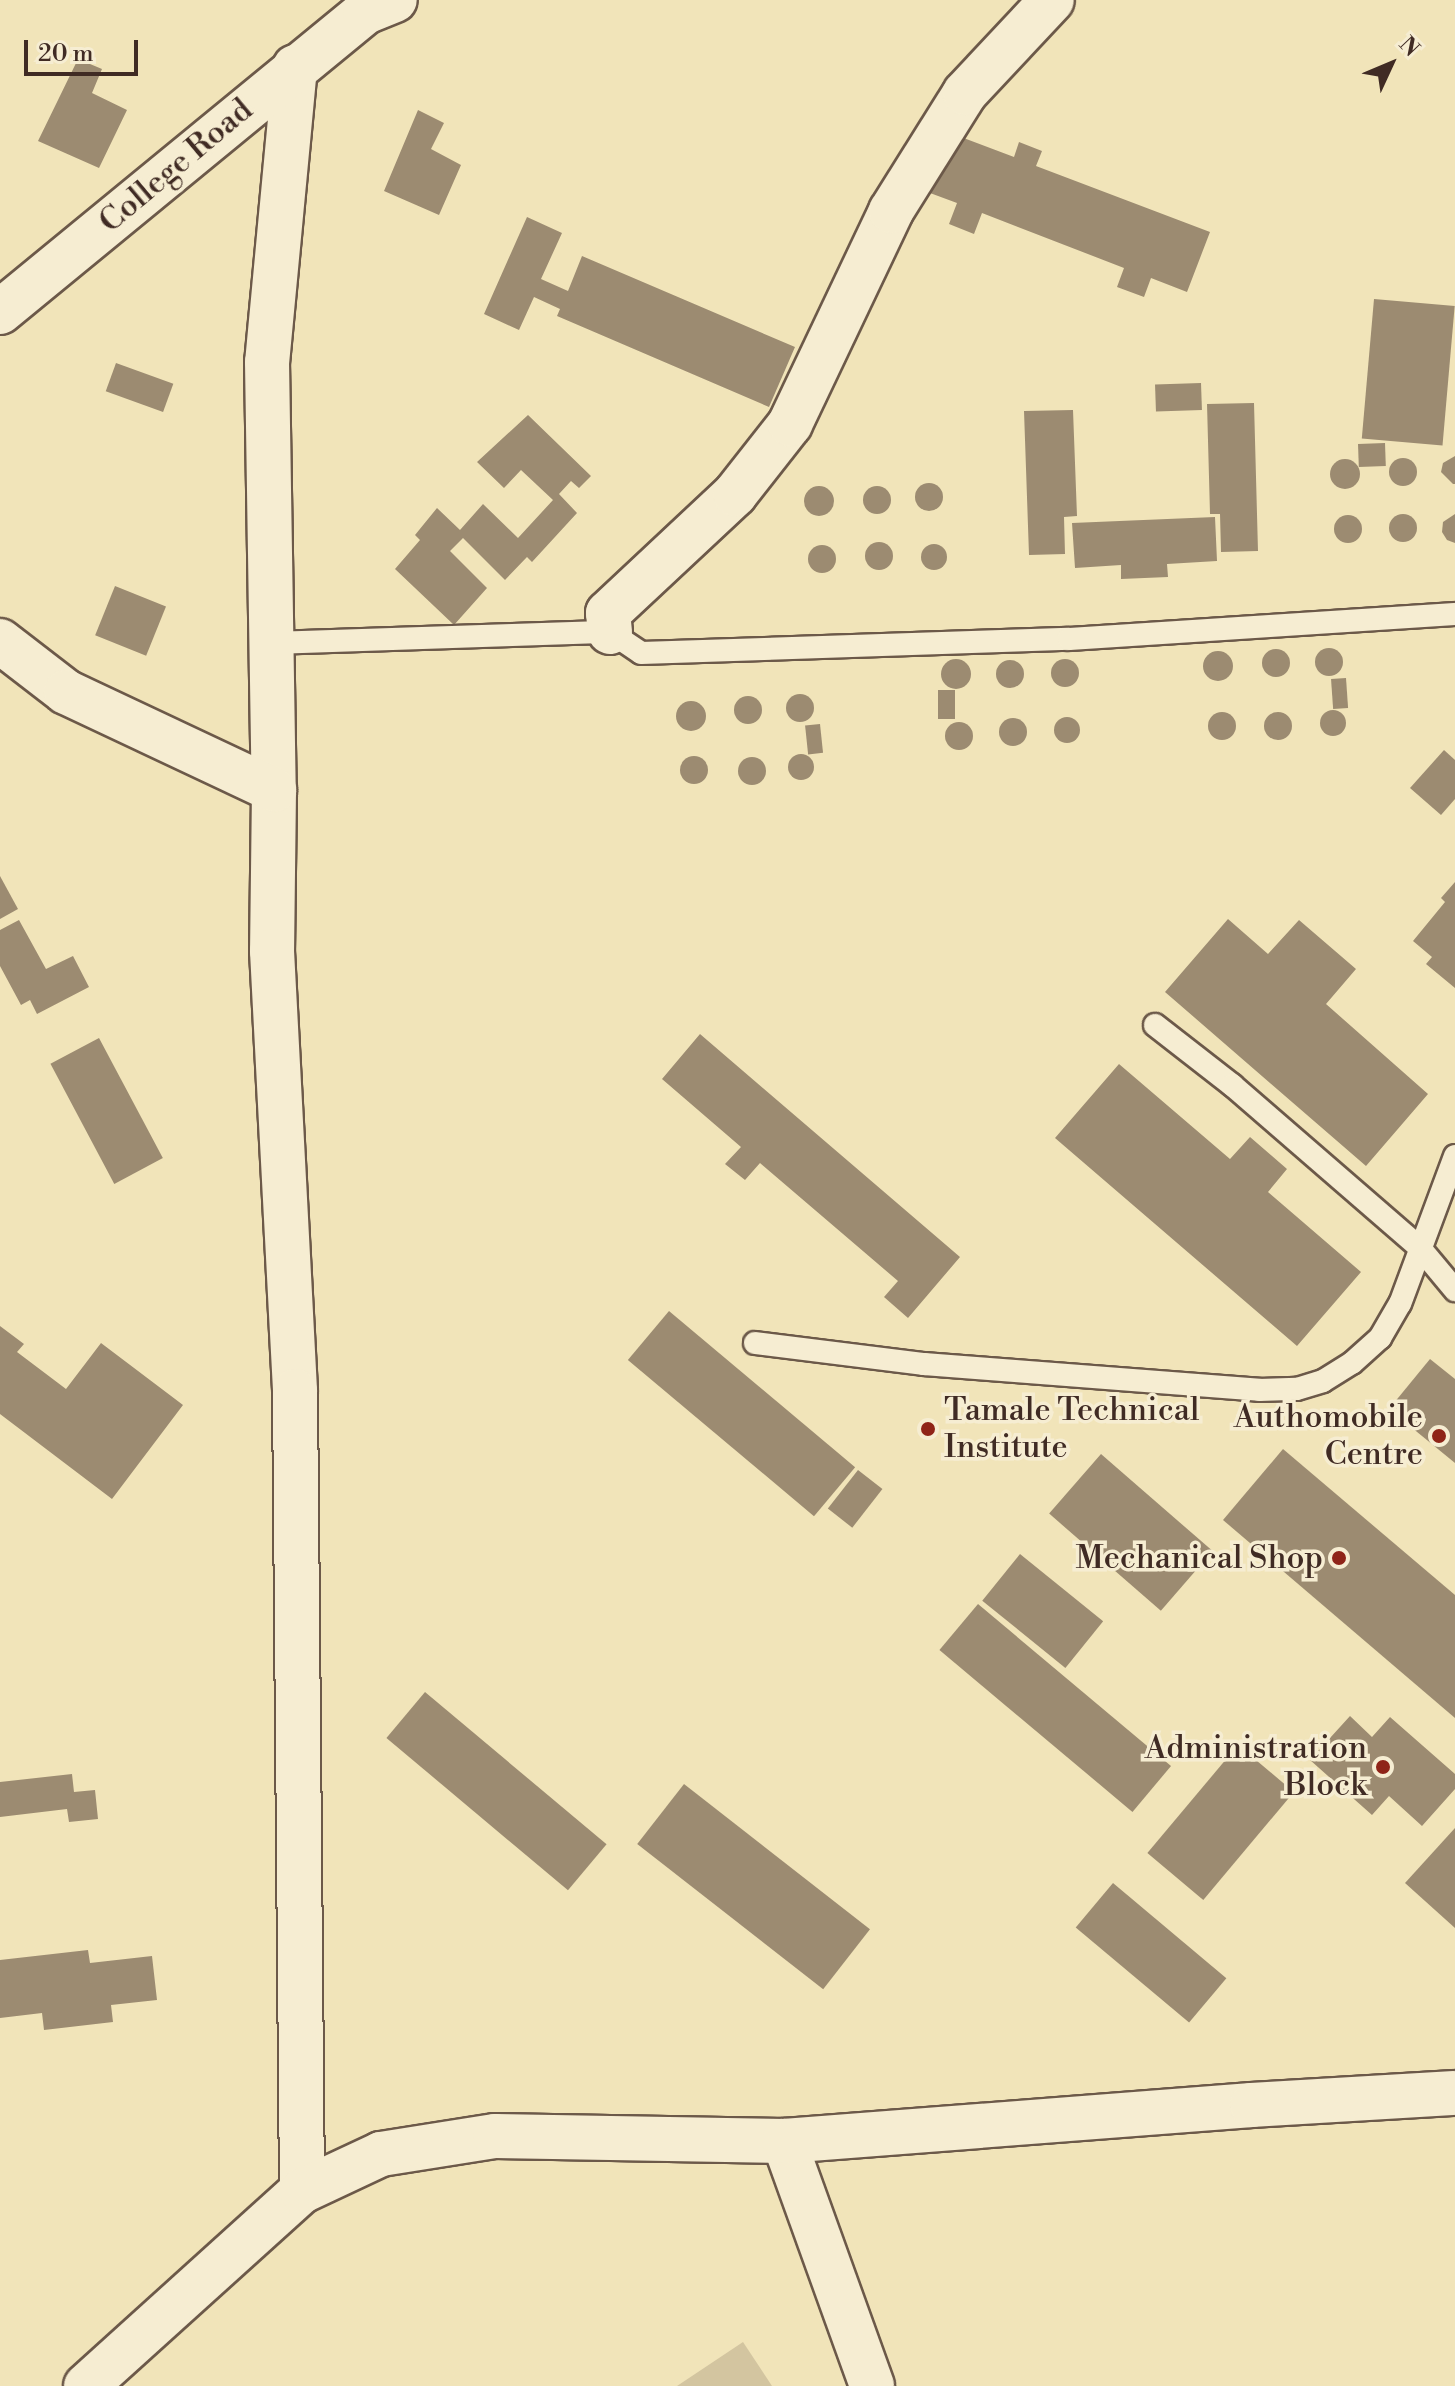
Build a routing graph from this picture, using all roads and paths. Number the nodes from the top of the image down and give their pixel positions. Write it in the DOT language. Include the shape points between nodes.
graph roads {
  1 [pos="395,0"];
  2 [pos="1052,0"];
  3 [pos="295,67"];
  4 [pos="0,312"];
  5 [pos="1455,614"];
  6 [pos="610,632"];
  7 [pos="0,641"];
  8 [pos="272,643"];
  9 [pos="274,790"];
  10 [pos="1155,1025"];
  11 [pos="1455,1156"];
  12 [pos="1420,1248"];
  13 [pos="1455,1290"];
  14 [pos="755,1343"];
  15 [pos="1455,2093"];
  16 [pos="784,2141"];
  17 [pos="302,2191"];
  18 [pos="86,2386"];
  19 [pos="872,2386"];
  1 -- 3 [label="street, College Road" via="365,12"];
  2 -- 6 [label="street" via="965,93 891,211 790,424 735,494 608,613"];
  3 -- 4 [label="street, College Road"];
  3 -- 8 [label="street" via="267,362"];
  5 -- 6 [label="lane" via="1069,639 641,653"];
  6 -- 8 [label="lane"];
  7 -- 9 [label="street" via="66,692"];
  8 -- 9 [label="street"];
  9 -- 17 [label="street" via="272,951 295,1391"];
  10 -- 12 [label="lane"];
  11 -- 12 [label="lane"];
  12 -- 13 [label="lane"];
  12 -- 14 [label="lane" via="1400,1304 1380,1338 1323,1381 1297,1389 924,1364"];
  15 -- 16 [label="street"];
  16 -- 17 [label="street" via="495,2136 381,2154"];
  16 -- 19 [label="street"];
  17 -- 18 [label="street"];
}
